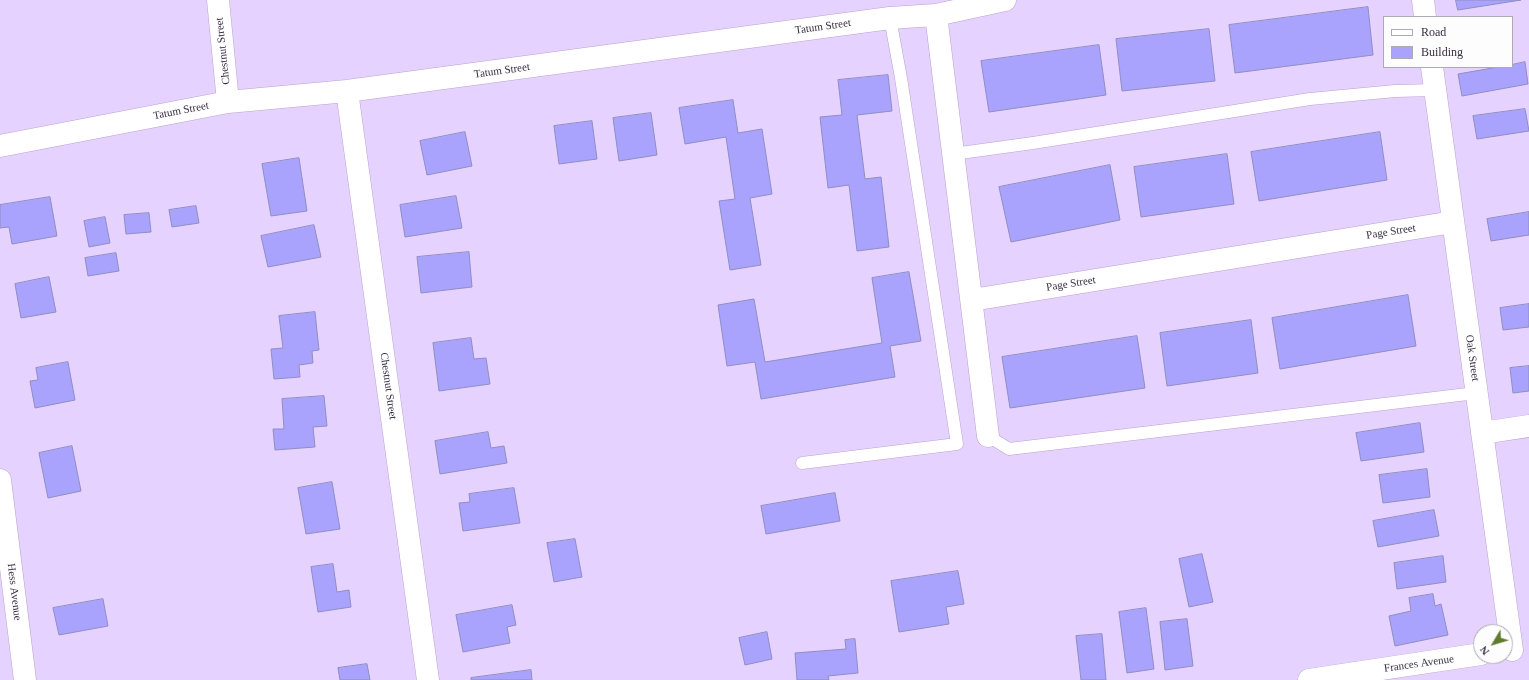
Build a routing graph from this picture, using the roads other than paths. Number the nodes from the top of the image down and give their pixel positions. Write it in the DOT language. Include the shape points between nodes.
graph roads {
  1 [pos="218,0"];
  2 [pos="1005,0"];
  3 [pos="1423,0"];
  4 [pos="888,9"];
  5 [pos="936,15"];
  6 [pos="1425,16"];
  7 [pos="1432,68"];
  8 [pos="1435,90"];
  9 [pos="347,91"];
  10 [pos="228,102"];
  11 [pos="0,146"];
  12 [pos="953,154"];
  13 [pos="1453,222"];
  14 [pos="972,300"];
  15 [pos="1476,393"];
  16 [pos="1529,426"];
  17 [pos="1482,433"];
  18 [pos="988,436"];
  19 [pos="802,463"];
  20 [pos="0,480"];
  21 [pos="1515,650"];
  22 [pos="1473,655"];
  23 [pos="25,680"];
  24 [pos="428,680"];
  25 [pos="1309,680"];
  1 -- 10 [label="street, Chestnut Street"];
  2 -- 5 [label="street, Tatum Street"];
  3 -- 6 [label="street"];
  4 -- 5 [label="street, Tatum Street"];
  4 -- 9 [label="street, Tatum Street"];
  4 -- 19 [label="lane" via="901,78 957,444"];
  5 -- 12 [label="street"];
  7 -- 8 [label="street, Oak Street"];
  8 -- 12 [label="lane" via="1310,99"];
  8 -- 13 [label="street, Oak Street"];
  9 -- 10 [label="street, Tatum Street"];
  9 -- 24 [label="street, Chestnut Street"];
  10 -- 11 [label="street, Tatum Street"];
  12 -- 14 [label="street"];
  13 -- 14 [label="street, Page Street"];
  13 -- 15 [label="street, Oak Street"];
  14 -- 18 [label="street"];
  15 -- 17 [label="street, Oak Street"];
  15 -- 18 [label="lane" via="1009,449"];
  16 -- 17 [label="street"];
  17 -- 21 [label="street, Oak Street"];
  20 -- 23 [label="street, Hess Avenue"];
  22 -- 25 [label="street, Frances Avenue"];
}
